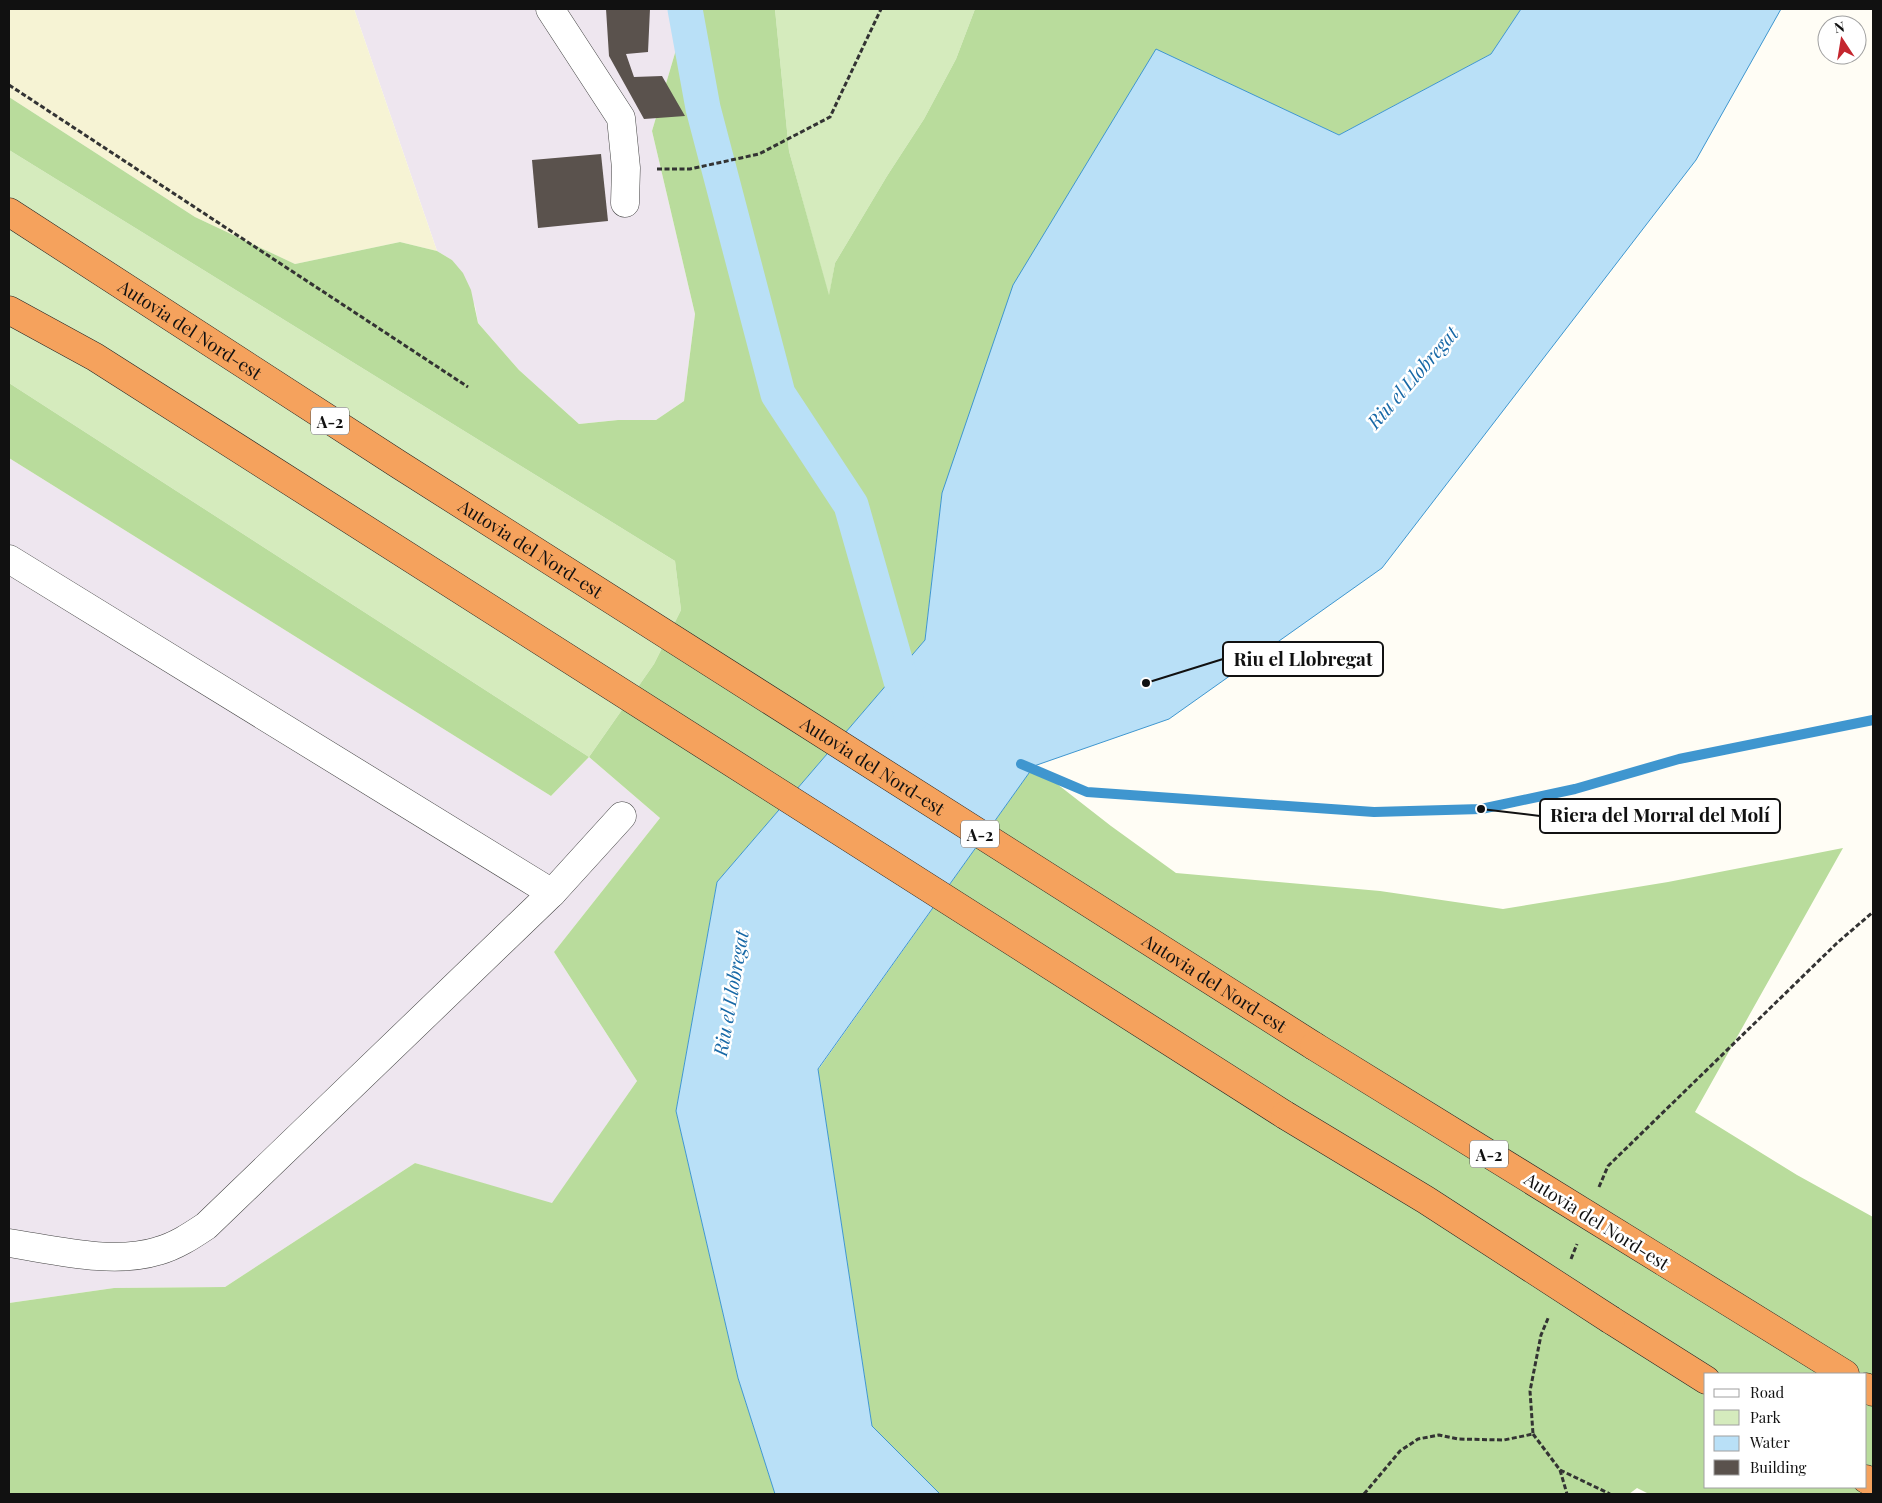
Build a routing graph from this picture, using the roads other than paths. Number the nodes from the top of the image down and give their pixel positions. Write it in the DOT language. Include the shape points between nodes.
graph roads {
  1 [pos="550,9"];
  2 [pos="624,203"];
  3 [pos="9,212"];
  4 [pos="9,310"];
  5 [pos="9,560"];
  6 [pos="622,816"];
  7 [pos="552,893"];
  8 [pos="9,1244"];
  9 [pos="1843,1373"];
  10 [pos="1704,1379"];
  1 -- 2 [label="street" via="621,118 626,168"];
  3 -- 9 [label="highway, Autovia del Nord-est / A-2, bridge" via="390,459 1314,1046"];
  4 -- 10 [label="highway, bridge" via="96,358"];
  5 -- 7 [label="street"];
  6 -- 7 [label="street"];
  7 -- 8 [label="street" via="206,1226 182,1242 138,1256 89,1254"];
}
